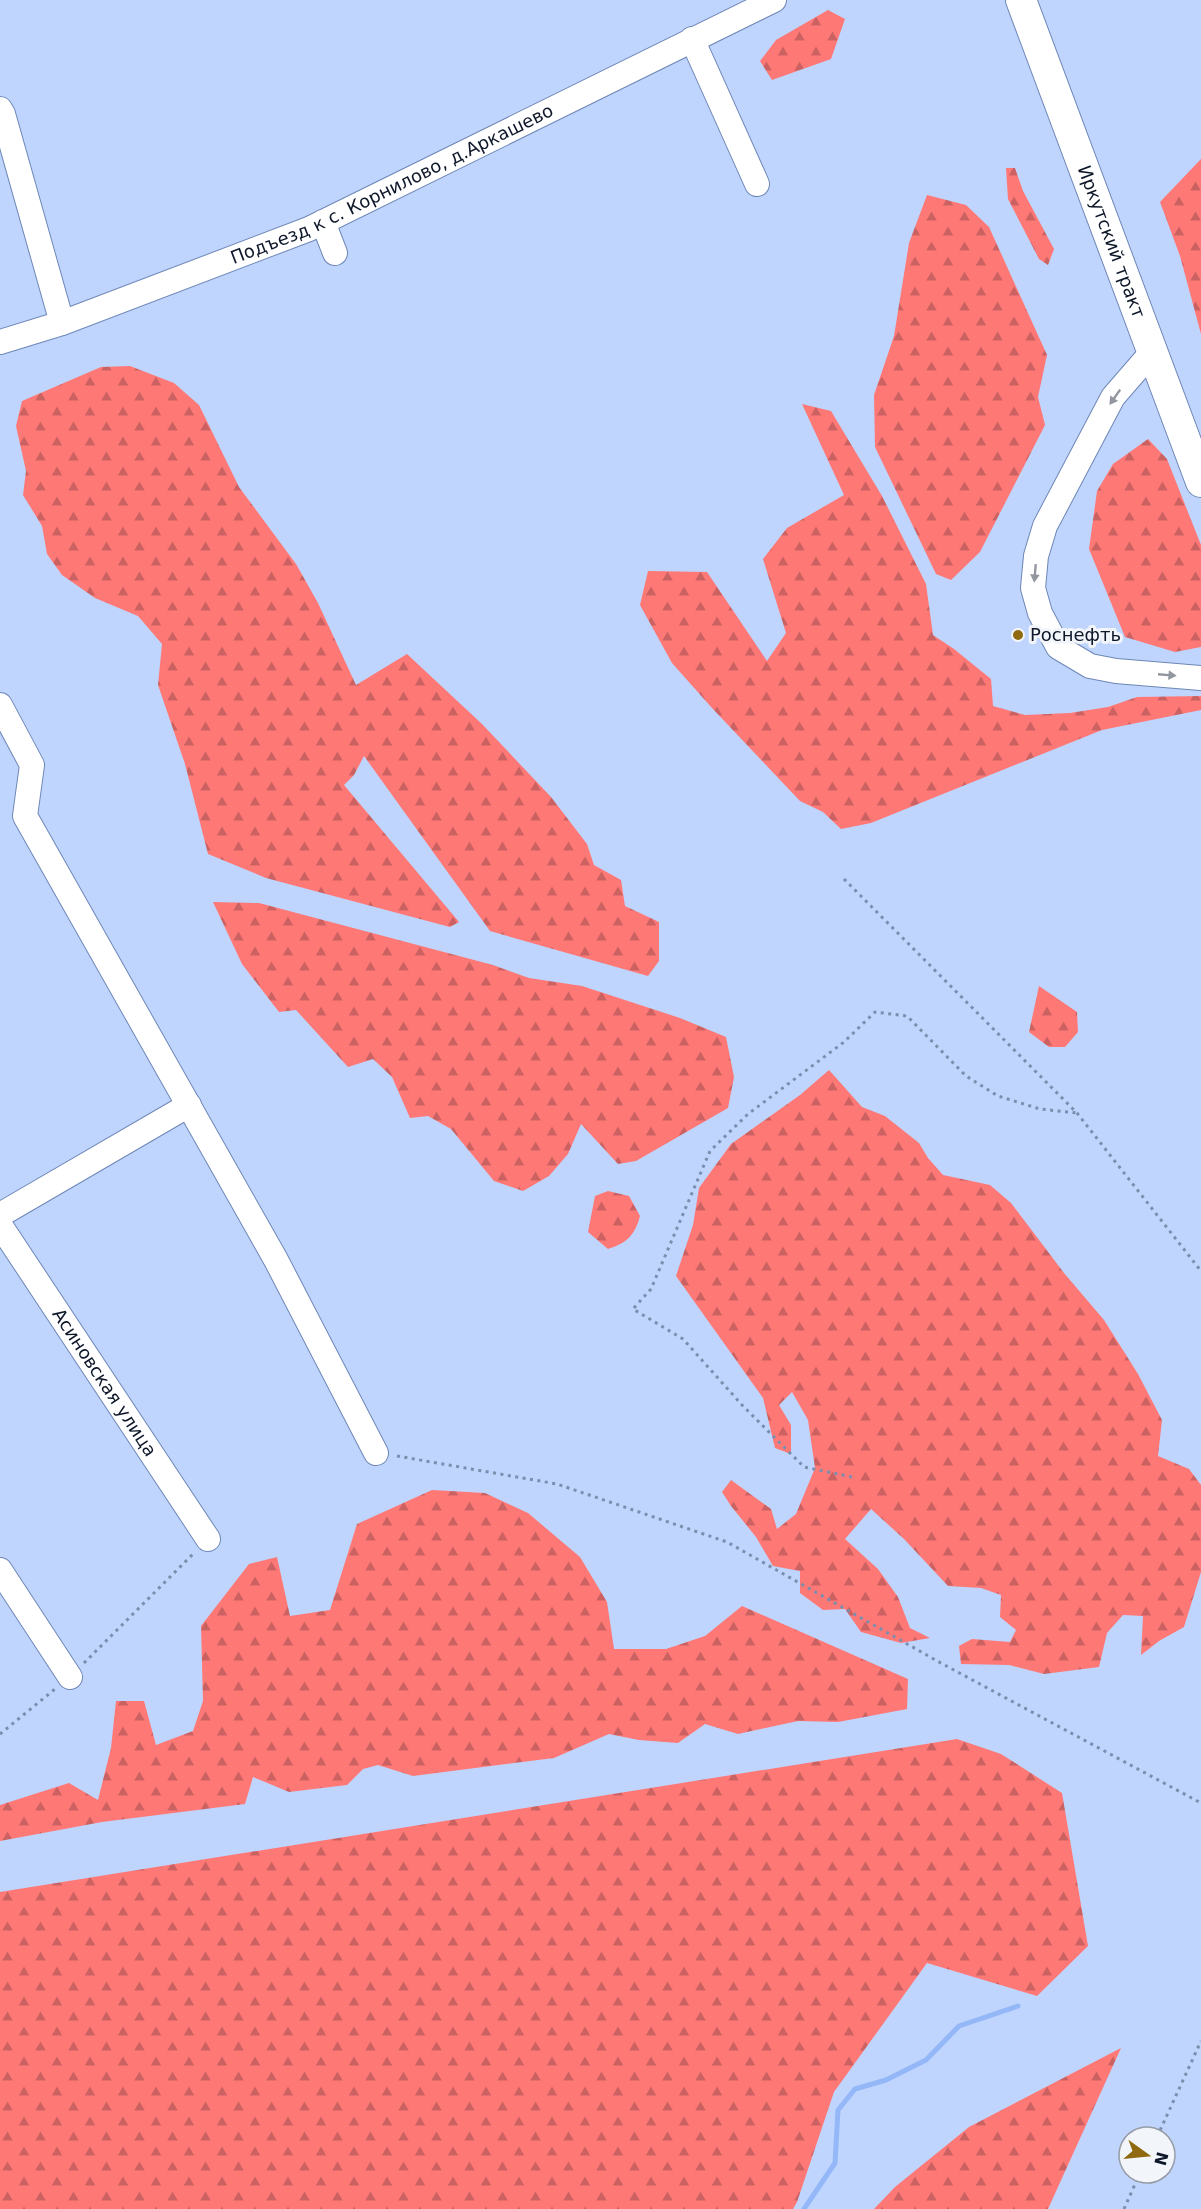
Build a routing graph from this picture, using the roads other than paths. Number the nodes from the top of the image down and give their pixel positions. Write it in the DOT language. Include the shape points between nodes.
graph roads {
  1 [pos="774,0"];
  2 [pos="1021,0"];
  3 [pos="692,39"];
  4 [pos="0,109"];
  5 [pos="7,154"];
  6 [pos="757,184"];
  7 [pos="323,222"];
  8 [pos="335,253"];
  9 [pos="62,323"];
  10 [pos="0,342"];
  11 [pos="1152,352"];
  12 [pos="1201,482"];
  13 [pos="1201,678"];
  14 [pos="0,705"];
  15 [pos="189,1106"];
  16 [pos="0,1215"];
  17 [pos="0,1225"];
  18 [pos="376,1453"];
  19 [pos="208,1539"];
  20 [pos="0,1570"];
  21 [pos="70,1677"];
  1 -- 3 [label="street, Подъезд к с. Корнилово, д.Аркашево"];
  2 -- 11 [label="main road, Иркутский тракт"];
  3 -- 6 [label="street"];
  3 -- 7 [label="street, Подъезд к с. Корнилово, д.Аркашево"];
  4 -- 5 [label="street"];
  5 -- 9 [label="street"];
  7 -- 8 [label="street"];
  7 -- 9 [label="street, Подъезд к с. Корнилово, д.Аркашево"];
  9 -- 10 [label="street, Подъезд к с. Корнилово, д.Аркашево"];
  11 -- 12 [label="main road, Иркутский тракт"];
  11 -- 13 [label="street, one-way" via="1113,397 1045,526 1036,556 1033,588 1040,613 1058,647 1090,666"];
  14 -- 15 [label="street" via="32,765 25,816"];
  15 -- 16 [label="street"];
  15 -- 18 [label="street" via="276,1260"];
  17 -- 19 [label="street, Асиновская улица"];
  20 -- 21 [label="street"];
}
